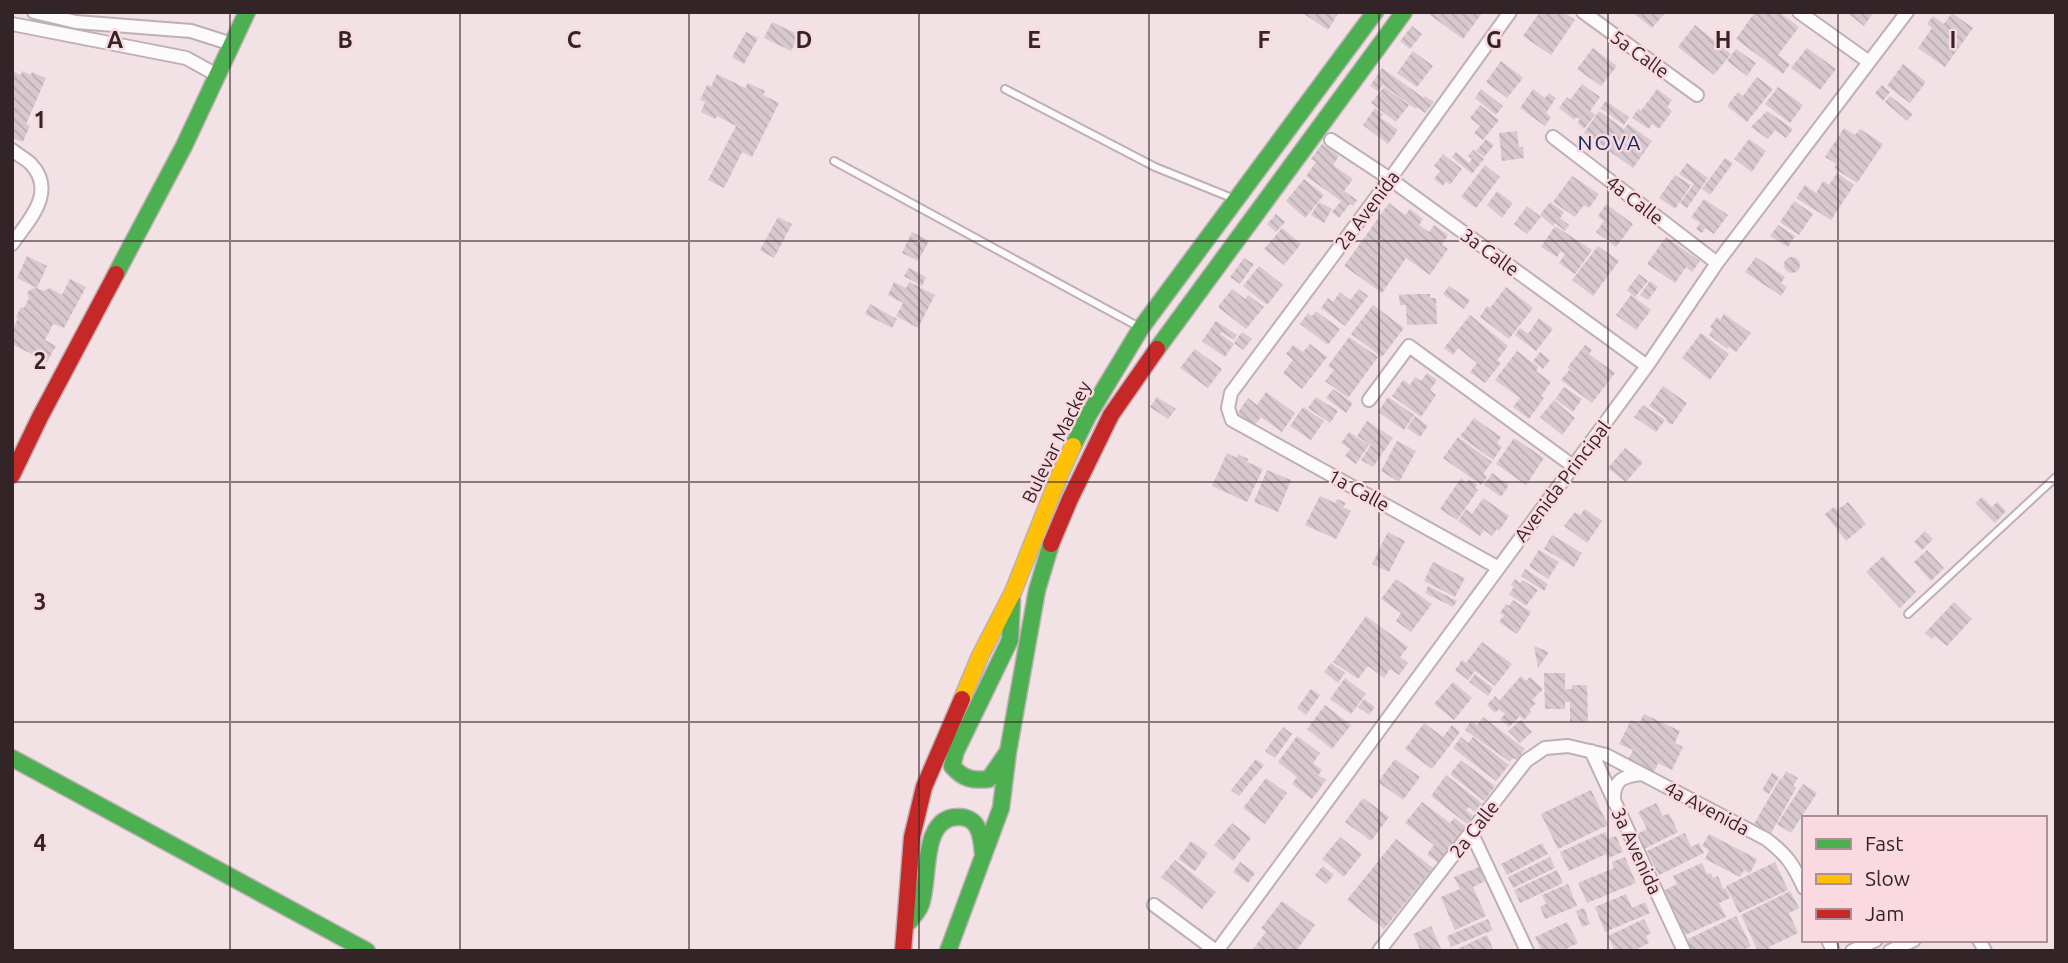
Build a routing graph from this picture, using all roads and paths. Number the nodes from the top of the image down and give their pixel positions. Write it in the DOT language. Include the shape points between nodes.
graph roads {
  1 [pos="34,12"];
  2 [pos="247,12"];
  3 [pos="1375,12"];
  4 [pos="1404,12"];
  5 [pos="1510,12"];
  6 [pos="1583,12"];
  7 [pos="1799,12"];
  8 [pos="1907,12"];
  9 [pos="12,24"];
  10 [pos="232,44"];
  11 [pos="1868,62"];
  12 [pos="217,75"];
  13 [pos="1005,89"];
  14 [pos="1698,95"];
  15 [pos="1553,137"];
  16 [pos="1331,140"];
  17 [pos="12,150"];
  18 [pos="834,161"];
  19 [pos="1390,179"];
  20 [pos="1237,200"];
  21 [pos="12,244"];
  22 [pos="1717,263"];
  23 [pos="1141,328"];
  24 [pos="1647,366"];
  25 [pos="1369,400"];
  26 [pos="1228,408"];
  27 [pos="1573,466"];
  28 [pos="12,475"];
  29 [pos="2056,477"];
  30 [pos="1497,567"];
  31 [pos="1013,592"];
  32 [pos="1908,614"];
  33 [pos="1591,751"];
  34 [pos="1008,752"];
  35 [pos="12,758"];
  36 [pos="1642,774"];
  37 [pos="1614,803"];
  38 [pos="1471,832"];
  39 [pos="983,855"];
  40 [pos="1802,884"];
  41 [pos="1154,905"];
  42 [pos="906,925"];
  43 [pos="1872,942"];
  44 [pos="1910,942"];
  45 [pos="367,951"];
  46 [pos="903,951"];
  47 [pos="948,951"];
  48 [pos="1217,951"];
  49 [pos="1379,951"];
  50 [pos="1527,951"];
  51 [pos="1684,951"];
  52 [pos="1852,951"];
  53 [pos="1890,951"];
  1 -- 10 [label="street" via="76,22 191,31"];
  2 -- 10 [label="main road"];
  3 -- 20 [label="main road, Bulevar Mackey"];
  4 -- 34 [label="main road, Bulevar Mackey" via="1111,415 1051,543 1037,590"];
  5 -- 19 [label="street, 2a Avenida"];
  6 -- 14 [label="street, 5a Calle"];
  7 -- 11 [label="street"];
  8 -- 11 [label="street, Avenida Principal"];
  9 -- 12 [label="street" via="186,58"];
  10 -- 12 [label="main road"];
  11 -- 22 [label="street, Avenida Principal"];
  12 -- 28 [label="main road"];
  13 -- 20 [label="lane" via="1155,166"];
  15 -- 22 [label="street, 4a Calle"];
  16 -- 19 [label="street, 3a Calle"];
  17 -- 21 [label="street" via="36,171 42,195"];
  18 -- 23 [label="lane"];
  19 -- 24 [label="street, 3a Calle"];
  19 -- 26 [label="street, 2a Avenida" via="1231,393"];
  20 -- 23 [label="main road, Bulevar Mackey"];
  22 -- 24 [label="street, Avenida Principal"];
  23 -- 31 [label="main road, Bulevar Mackey" via="1089,414"];
  24 -- 27 [label="street, Avenida Principal"];
  25 -- 27 [label="street" via="1409,345"];
  26 -- 30 [label="street, 1a Calle" via="1232,421"];
  27 -- 30 [label="street, Avenida Principal"];
  29 -- 32 [label="lane"];
  30 -- 48 [label="street, Avenida Principal"];
  31 -- 34 [label="main road" via="1010,640 952,766 964,779 989,779"];
  31 -- 42 [label="main road, Bulevar Mackey" via="980,656 925,787 912,837"];
  33 -- 36 [label="street, 4a Avenida"];
  33 -- 37 [label="street, 3a Avenida"];
  33 -- 38 [label="street, 2a Calle" via="1545,748 1527,761"];
  34 -- 39 [label="main road, Bulevar Mackey" via="1001,808"];
  35 -- 45 [label="main road"];
  36 -- 37 [label="street" via="1617,783"];
  36 -- 40 [label="street, 4a Avenida" via="1766,839 1783,852"];
  37 -- 51 [label="street, 3a Avenida"];
  38 -- 49 [label="street, 2a Calle"];
  38 -- 50 [label="street"];
  39 -- 42 [label="main road" via="977,826 965,817 952,817 940,824 930,841 921,904"];
  39 -- 47 [label="main road, Bulevar Mackey"];
  41 -- 48 [label="street, Avenida Principal"];
  42 -- 46 [label="main road, Bulevar Mackey"];
  43 -- 52 [label="street"];
  44 -- 53 [label="street"];
}
